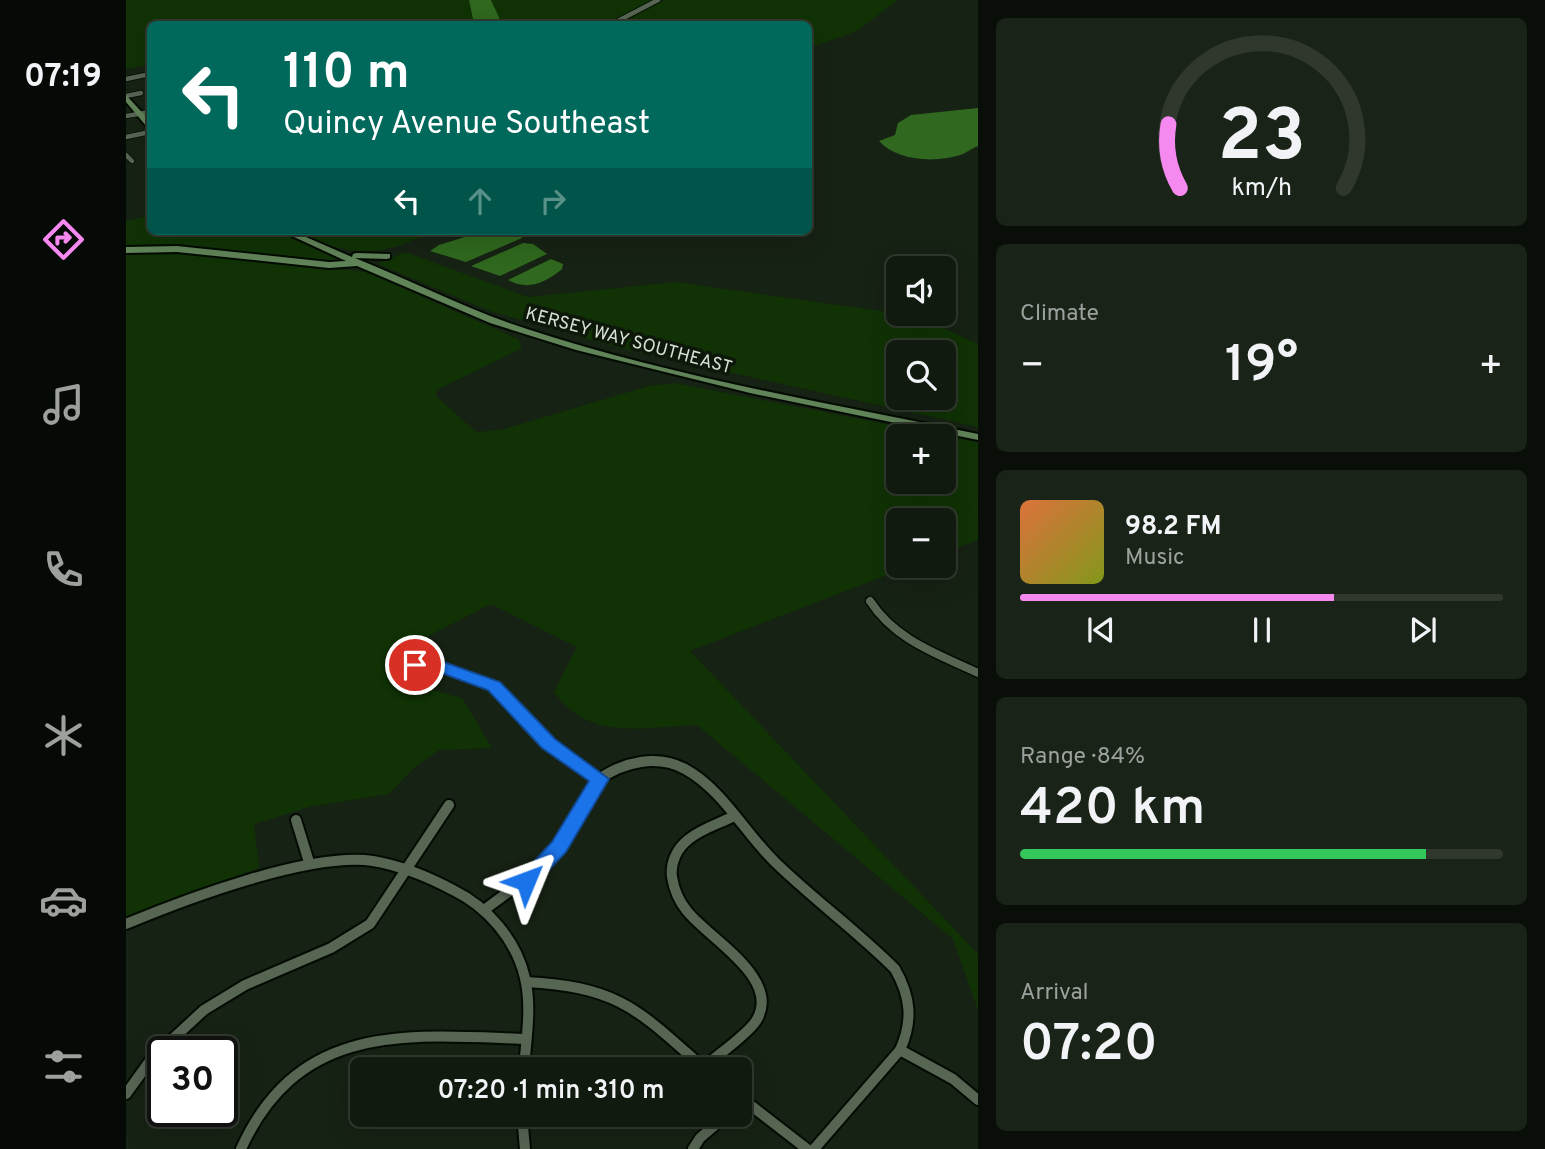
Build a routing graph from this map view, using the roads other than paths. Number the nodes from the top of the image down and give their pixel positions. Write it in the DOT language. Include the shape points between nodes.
graph roads {
  1 [pos="658,0"];
  2 [pos="618,21"];
  3 [pos="147,75"];
  4 [pos="126,79"];
  5 [pos="141,93"];
  6 [pos="126,97"];
  7 [pos="147,113"];
  8 [pos="140,114"];
  9 [pos="126,116"];
  10 [pos="147,122"];
  11 [pos="147,132"];
  12 [pos="126,136"];
  13 [pos="126,155"];
  14 [pos="132,161"];
  15 [pos="294,235"];
  16 [pos="126,250"];
  17 [pos="330,250"];
  18 [pos="387,256"];
  19 [pos="362,263"];
  20 [pos="978,437"];
  21 [pos="870,601"];
  22 [pos="415,665"];
  23 [pos="978,673"];
  24 [pos="599,779"];
  25 [pos="449,805"];
  26 [pos="732,817"];
  27 [pos="296,820"];
  28 [pos="309,862"];
  29 [pos="406,868"];
  30 [pos="484,910"];
  31 [pos="126,924"];
  32 [pos="526,982"];
  33 [pos="526,1039"];
  34 [pos="900,1050"];
  35 [pos="525,1057"];
  36 [pos="691,1057"];
  37 [pos="717,1057"];
  38 [pos="126,1094"];
  39 [pos="978,1100"];
  40 [pos="752,1108"];
  41 [pos="522,1127"];
  42 [pos="713,1127"];
  43 [pos="241,1149"];
  44 [pos="523,1149"];
  45 [pos="693,1149"];
  46 [pos="807,1149"];
  47 [pos="814,1149"];
  1 -- 2 [label="street"];
  3 -- 4 [label="street"];
  5 -- 6 [label="street"];
  6 -- 8 [label="street"];
  7 -- 8 [label="street"];
  8 -- 9 [label="street"];
  8 -- 10 [label="street"];
  11 -- 12 [label="street"];
  13 -- 14 [label="street"];
  15 -- 17 [label="street, KERSEY WAY SOUTHEAST"];
  16 -- 19 [label="street" via="177,249 329,265"];
  17 -- 18 [label="street" via="360,257"];
  17 -- 19 [label="street, KERSEY WAY SOUTHEAST"];
  19 -- 20 [label="street, KERSEY WAY SOUTHEAST" via="486,317 574,347"];
  21 -- 23 [label="street" via="897,631"];
  22 -- 24 [label="street" via="438,666 494,686 548,744"];
  24 -- 26 [label="street" via="625,764 676,765 699,778"];
  24 -- 30 [label="street" via="545,865"];
  25 -- 29 [label="street"];
  26 -- 34 [label="street" via="895,970 906,986 911,1011 910,1030"];
  26 -- 37 [label="street" via="686,841 671,869 676,898 746,966 762,998 756,1021"];
  27 -- 28 [label="street"];
  28 -- 29 [label="street" via="348,859"];
  28 -- 31 [label="street"];
  29 -- 30 [label="street" via="447,885"];
  29 -- 38 [label="street" via="370,924 204,1010 152,1058"];
  30 -- 32 [label="street" via="508,939"];
  32 -- 33 [label="street"];
  32 -- 36 [label="street" via="578,986 612,996 651,1021"];
  33 -- 35 [label="street"];
  33 -- 43 [label="street" via="398,1037 341,1048 306,1068 275,1094 247,1132"];
  34 -- 39 [label="street" via="953,1079"];
  34 -- 47 [label="street"];
  40 -- 46 [label="street"];
  41 -- 44 [label="street"];
  42 -- 45 [label="street"];
}
